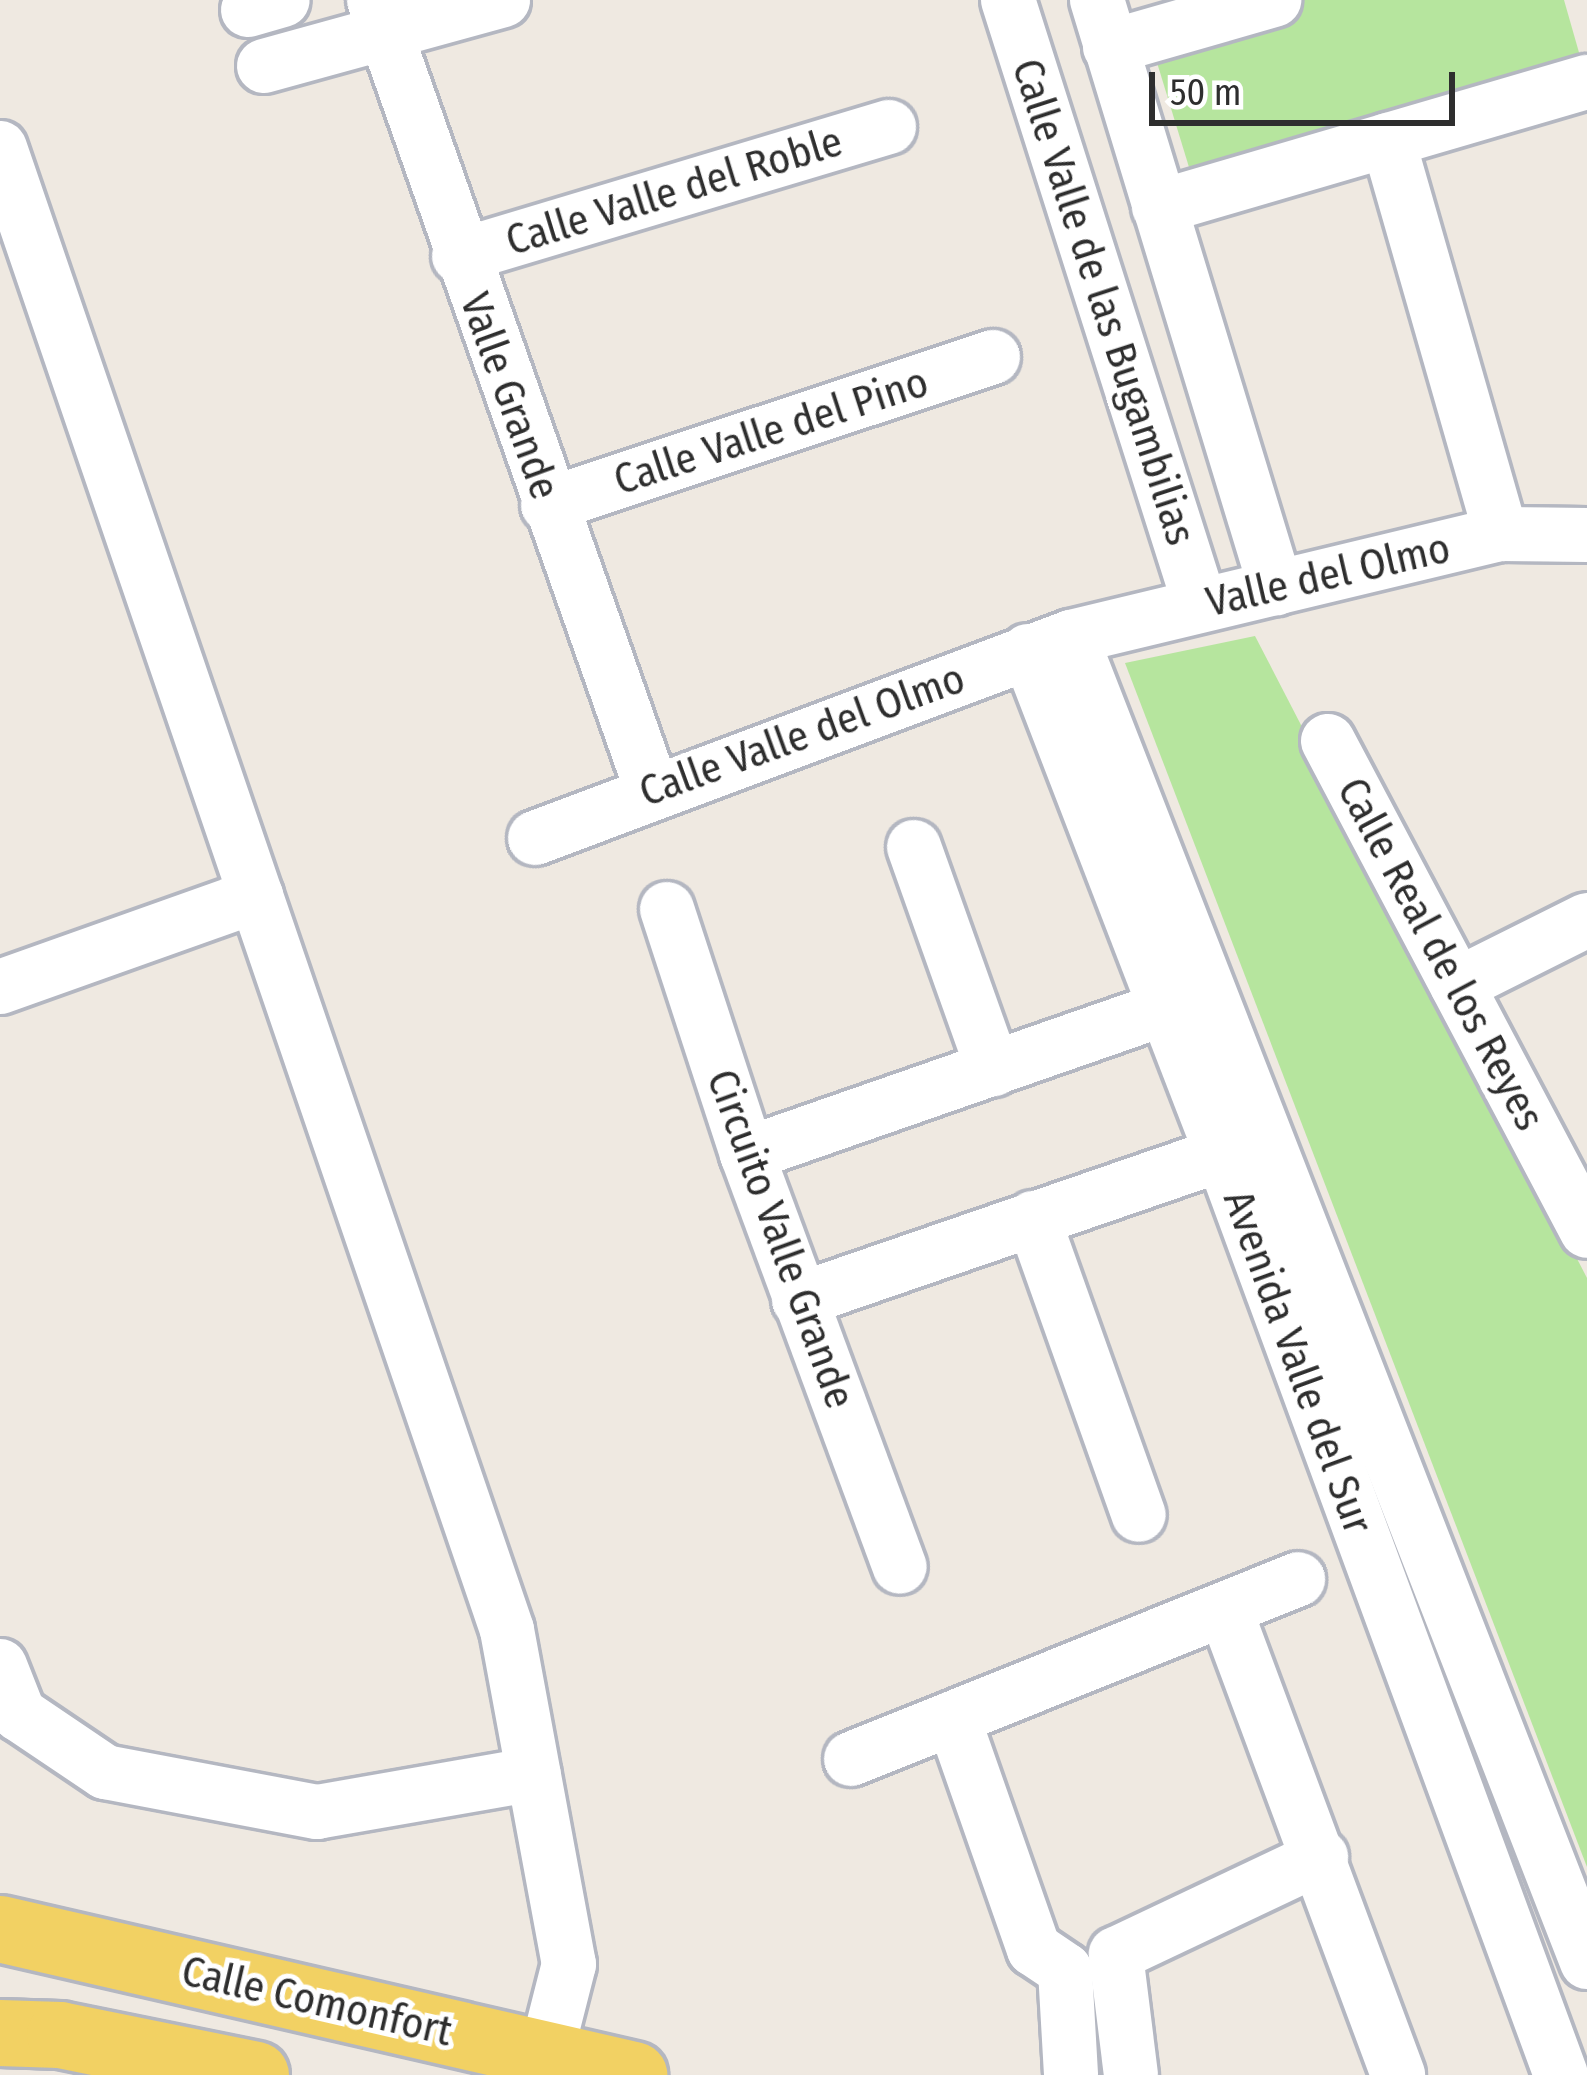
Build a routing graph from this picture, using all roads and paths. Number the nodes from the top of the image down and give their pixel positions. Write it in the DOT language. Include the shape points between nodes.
graph roads {
  1 [pos="503,0"];
  2 [pos="1008,0"];
  3 [pos="1274,0"];
  4 [pos="378,18"];
  5 [pos="1104,24"];
  6 [pos="264,66"];
  7 [pos="1587,82"];
  8 [pos="890,127"];
  9 [pos="1388,140"];
  10 [pos="0,148"];
  11 [pos="1159,207"];
  12 [pos="459,256"];
  13 [pos="993,356"];
  14 [pos="548,505"];
  15 [pos="1502,534"];
  16 [pos="1587,535"];
  17 [pos="1276,588"];
  18 [pos="1200,604"];
  19 [pos="1050,644"];
  20 [pos="1328,741"];
  21 [pos="652,790"];
  22 [pos="535,838"];
  23 [pos="914,847"];
  24 [pos="256,896"];
  25 [pos="668,909"];
  26 [pos="1587,920"];
  27 [pos="1457,985"];
  28 [pos="0,987"];
  29 [pos="1187,1001"];
  30 [pos="993,1069"];
  31 [pos="1243,1146"];
  32 [pos="747,1154"];
  33 [pos="1033,1218"];
  34 [pos="1587,1231"];
  35 [pos="800,1300"];
  36 [pos="1410,1509"];
  37 [pos="1139,1516"];
  38 [pos="1360,1530"];
  39 [pos="900,1567"];
  40 [pos="1298,1580"];
  41 [pos="1226,1612"];
  42 [pos="2,1676"];
  43 [pos="952,1718"];
  44 [pos="851,1759"];
  45 [pos="534,1774"];
  46 [pos="1321,1857"];
  47 [pos="0,1929"];
  48 [pos="1587,1962"];
  49 [pos="12,2047"];
  50 [pos="546,2054"];
  51 [pos="1084,2072"];
  52 [pos="623,2074"];
  53 [pos="256,2075"];
  54 [pos="1131,2075"];
  55 [pos="1398,2075"];
  56 [pos="1561,2075"];
  1 -- 4 [label="street"];
  2 -- 18 [label="street, Calle Valle de las Bugambilias"];
  3 -- 5 [label="street"];
  4 -- 6 [label="street"];
  4 -- 12 [label="street, Valle Grande"];
  5 -- 11 [label="street, Calle Valle de las Bugambilias"];
  7 -- 9 [label="street"];
  8 -- 12 [label="street, Calle Valle del Roble"];
  9 -- 11 [label="street"];
  9 -- 15 [label="street"];
  10 -- 24 [label="street"];
  11 -- 17 [label="street, Calle Valle de las Bugambilias"];
  12 -- 14 [label="street, Valle Grande"];
  13 -- 14 [label="street, Calle Valle del Pino"];
  14 -- 21 [label="street, Valle Grande"];
  15 -- 16 [label="street, Valle del Olmo"];
  15 -- 17 [label="street, Valle del Olmo"];
  17 -- 18 [label="street, Valle del Olmo"];
  18 -- 19 [label="street, Valle del Olmo"];
  19 -- 21 [label="street, Calle Valle del Olmo"];
  19 -- 29 [label="street, Avenida Valle del Sur"];
  20 -- 27 [label="street, Calle Real de los Reyes"];
  21 -- 22 [label="street, Calle Valle del Olmo"];
  23 -- 30 [label="street"];
  24 -- 28 [label="street"];
  24 -- 45 [label="street" via="507,1630"];
  25 -- 32 [label="street, Circuito Valle Grande"];
  26 -- 27 [label="street"];
  27 -- 34 [label="street, Calle Real de los Reyes"];
  29 -- 30 [label="street"];
  29 -- 31 [label="street, Avenida Valle del Sur"];
  30 -- 32 [label="street"];
  31 -- 33 [label="street"];
  31 -- 36 [label="street, Avenida Valle del Sur"];
  31 -- 38 [label="street, Avenida Valle del Sur"];
  32 -- 35 [label="street, Circuito Valle Grande"];
  33 -- 35 [label="street"];
  33 -- 37 [label="street"];
  35 -- 39 [label="street, Circuito Valle Grande"];
  36 -- 38 [label="street"];
  36 -- 48 [label="street, Avenida Valle del Sur"];
  38 -- 56 [label="street, Avenida Valle del Sur"];
  40 -- 41 [label="street"];
  41 -- 43 [label="street"];
  41 -- 46 [label="street"];
  42 -- 45 [label="street" via="19,1714 105,1772 317,1812"];
  43 -- 44 [label="street"];
  43 -- 51 [label="street" via="1034,1949 1065,1970"];
  45 -- 50 [label="street" via="569,1964"];
  46 -- 54 [label="street" via="1116,1954"];
  46 -- 55 [label="street"];
  47 -- 50 [label="main road, Calle Comonfort"];
  49 -- 53 [label="main road, Calle Comonfort" via="61,2035"];
  50 -- 52 [label="main road, Calle Comonfort"];
}
